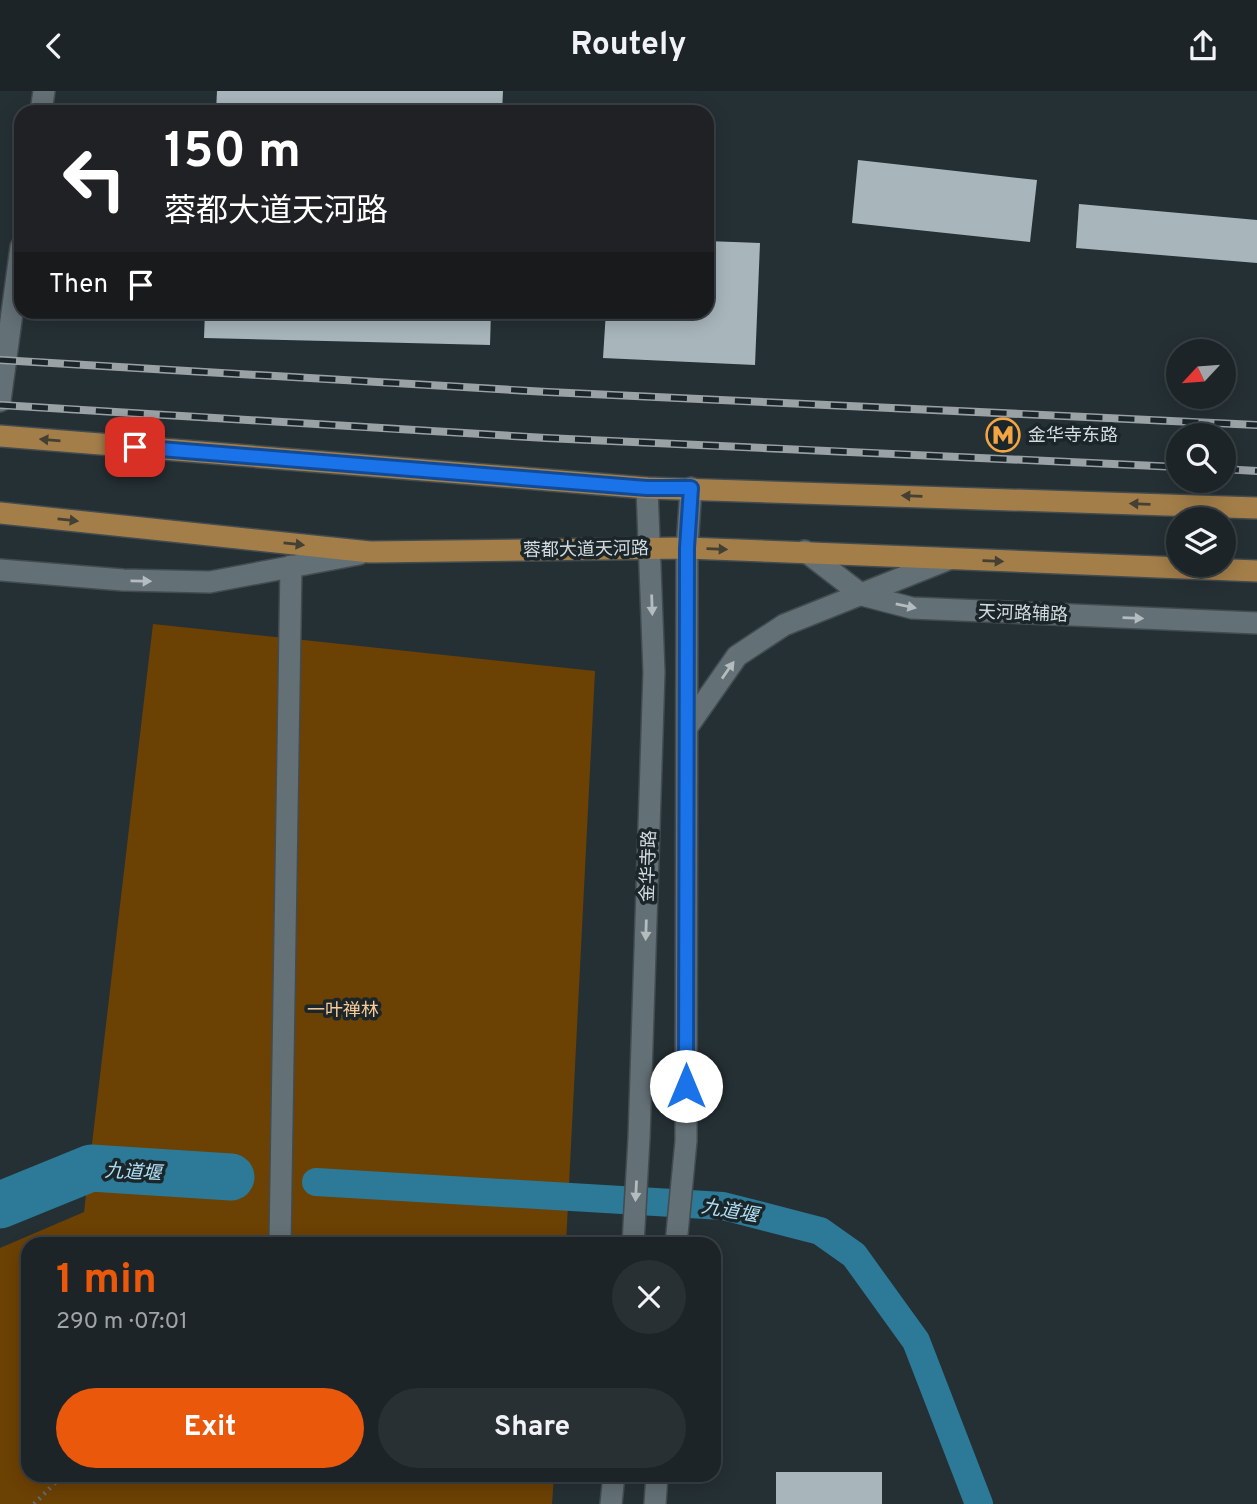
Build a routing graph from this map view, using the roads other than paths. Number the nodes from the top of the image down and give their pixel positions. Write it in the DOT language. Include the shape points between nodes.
graph roads {
  1 [pos="14,298"];
  2 [pos="0,401"];
  3 [pos="0,436"];
  4 [pos="647,488"];
  5 [pos="691,488"];
  6 [pos="1257,508"];
  7 [pos="0,513"];
  8 [pos="650,548"];
  9 [pos="687,548"];
  10 [pos="805,551"];
  11 [pos="370,552"];
  12 [pos="949,559"];
  13 [pos="291,566"];
  14 [pos="0,570"];
  15 [pos="1257,571"];
  16 [pos="862,595"];
  17 [pos="1257,623"];
  18 [pos="688,726"];
  19 [pos="280,1237"];
  20 [pos="633,1237"];
  21 [pos="677,1237"];
  22 [pos="613,1482"];
  23 [pos="656,1482"];
  24 [pos="611,1504"];
  25 [pos="654,1504"];
  1 -- 2 [label="street"];
  4 -- 3 [label="main road, one-way"];
  4 -- 5 [label="main road"];
  4 -- 8 [label="street, 金华寺路"];
  6 -- 5 [label="main road, one-way"];
  5 -- 9 [label="street"];
  7 -- 11 [label="main road, 蓉都大道天河路, one-way"];
  8 -- 9 [label="main road, 蓉都大道天河路"];
  8 -- 11 [label="main road, 蓉都大道天河路"];
  8 -- 20 [label="street, 金华寺路, one-way" via="654,672"];
  9 -- 10 [label="main road, 蓉都大道天河路, one-way"];
  9 -- 18 [label="street"];
  10 -- 12 [label="main road, 蓉都大道天河路"];
  10 -- 16 [label="street, 天河路辅路"];
  11 -- 13 [label="street"];
  12 -- 15 [label="main road, 蓉都大道天河路, one-way"];
  12 -- 16 [label="street"];
  14 -- 13 [label="street, one-way" via="210,582"];
  13 -- 19 [label="street"];
  16 -- 17 [label="street, 天河路辅路, one-way" via="912,608"];
  18 -- 16 [label="street, one-way" via="737,656 784,625"];
  18 -- 21 [label="street" via="686,1141"];
  22 -- 24 [label="street"];
  23 -- 25 [label="street"];
}
